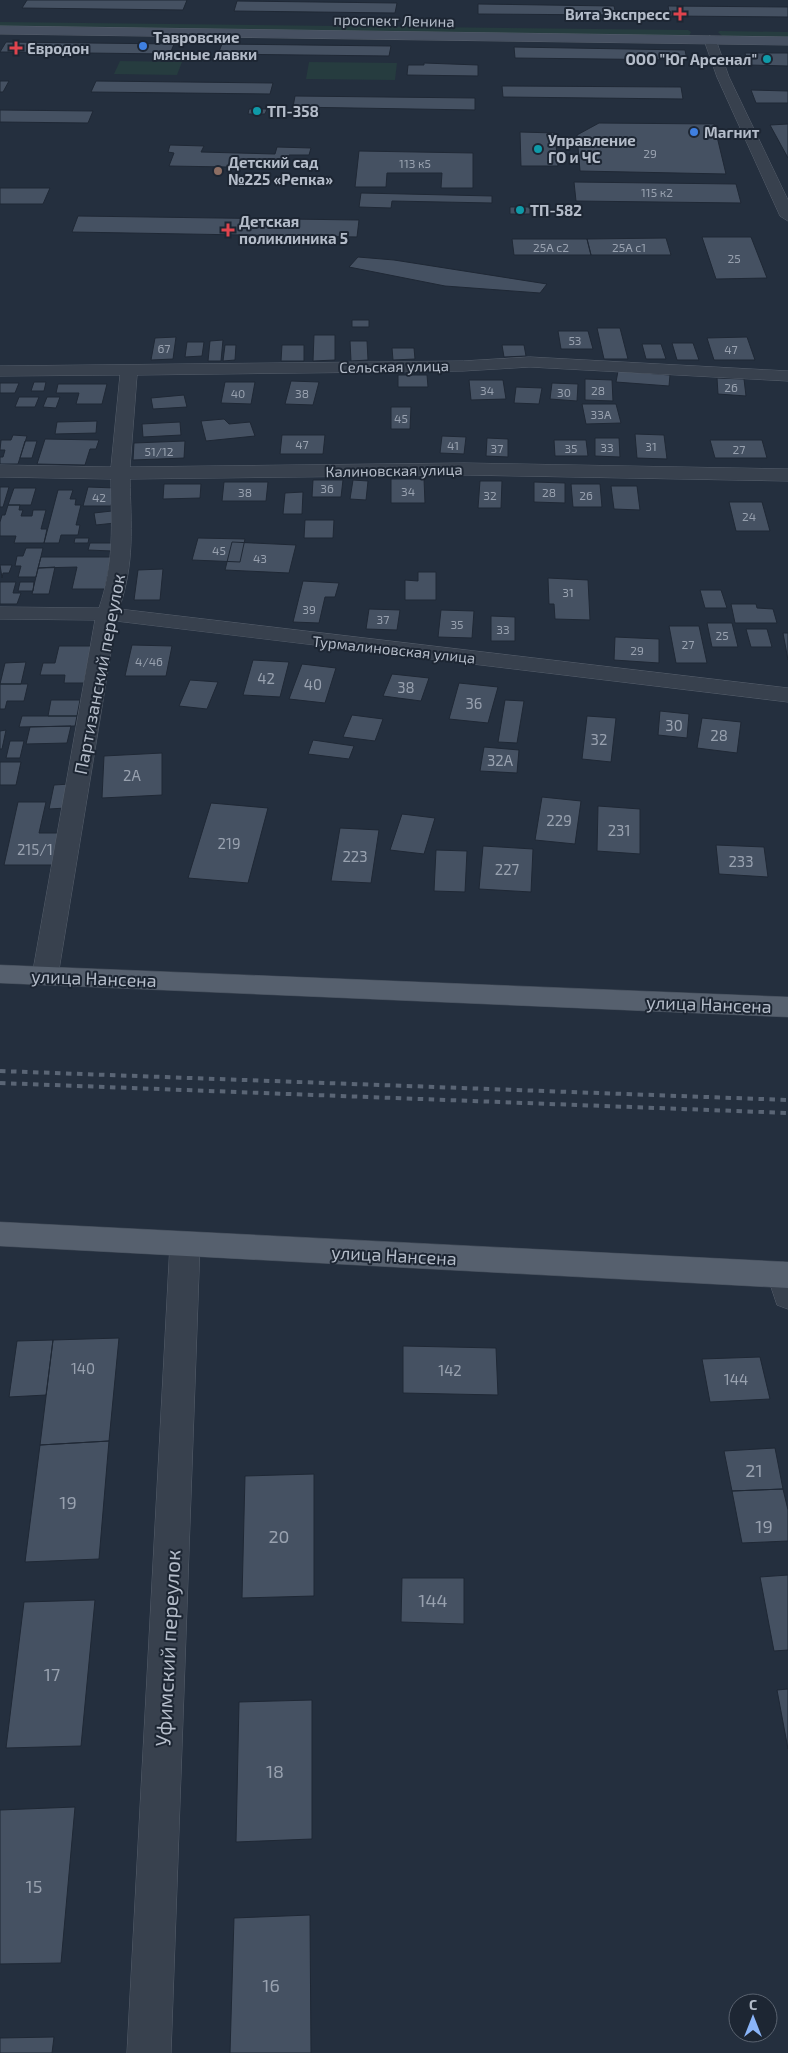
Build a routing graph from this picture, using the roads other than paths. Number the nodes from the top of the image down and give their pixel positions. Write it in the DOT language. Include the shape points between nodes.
graph roads {
  1 [pos="705,26"];
  2 [pos="0,30"];
  3 [pos="710,40"];
  4 [pos="788,41"];
  5 [pos="788,216"];
  6 [pos="0,371"];
  7 [pos="129,371"];
  8 [pos="788,376"];
  9 [pos="0,471"];
  10 [pos="120,472"];
  11 [pos="788,475"];
  12 [pos="0,613"];
  13 [pos="107,614"];
  14 [pos="788,695"];
  15 [pos="0,974"];
  16 [pos="44,976"];
  17 [pos="788,1008"];
  18 [pos="0,1234"];
  19 [pos="185,1244"];
  20 [pos="786,1282"];
  21 [pos="149,2053"];
  1 -- 3 [label="main road"];
  2 -- 3 [label="main road, проспект Ленина"];
  3 -- 4 [label="main road, проспект Ленина"];
  3 -- 5 [label="street" via="723,77"];
  6 -- 7 [label="street, Сельская улица"];
  7 -- 8 [label="street, Сельская улица" via="530,362"];
  7 -- 10 [label="street, Партизанский переулок"];
  9 -- 10 [label="street, Калиновская улица"];
  10 -- 11 [label="street, Калиновская улица" via="464,469"];
  10 -- 13 [label="street, Партизанский переулок" via="122,554"];
  12 -- 13 [label="street, Турмалиновская улица"];
  13 -- 14 [label="street, Турмалиновская улица"];
  13 -- 16 [label="street, Партизанский переулок"];
  15 -- 16 [label="main road, улица Нансена"];
  16 -- 17 [label="main road, улица Нансена"];
  18 -- 19 [label="main road, улица Нансена"];
  19 -- 20 [label="main road, улица Нансена"];
  19 -- 21 [label="street, Уфимский переулок"];
}
